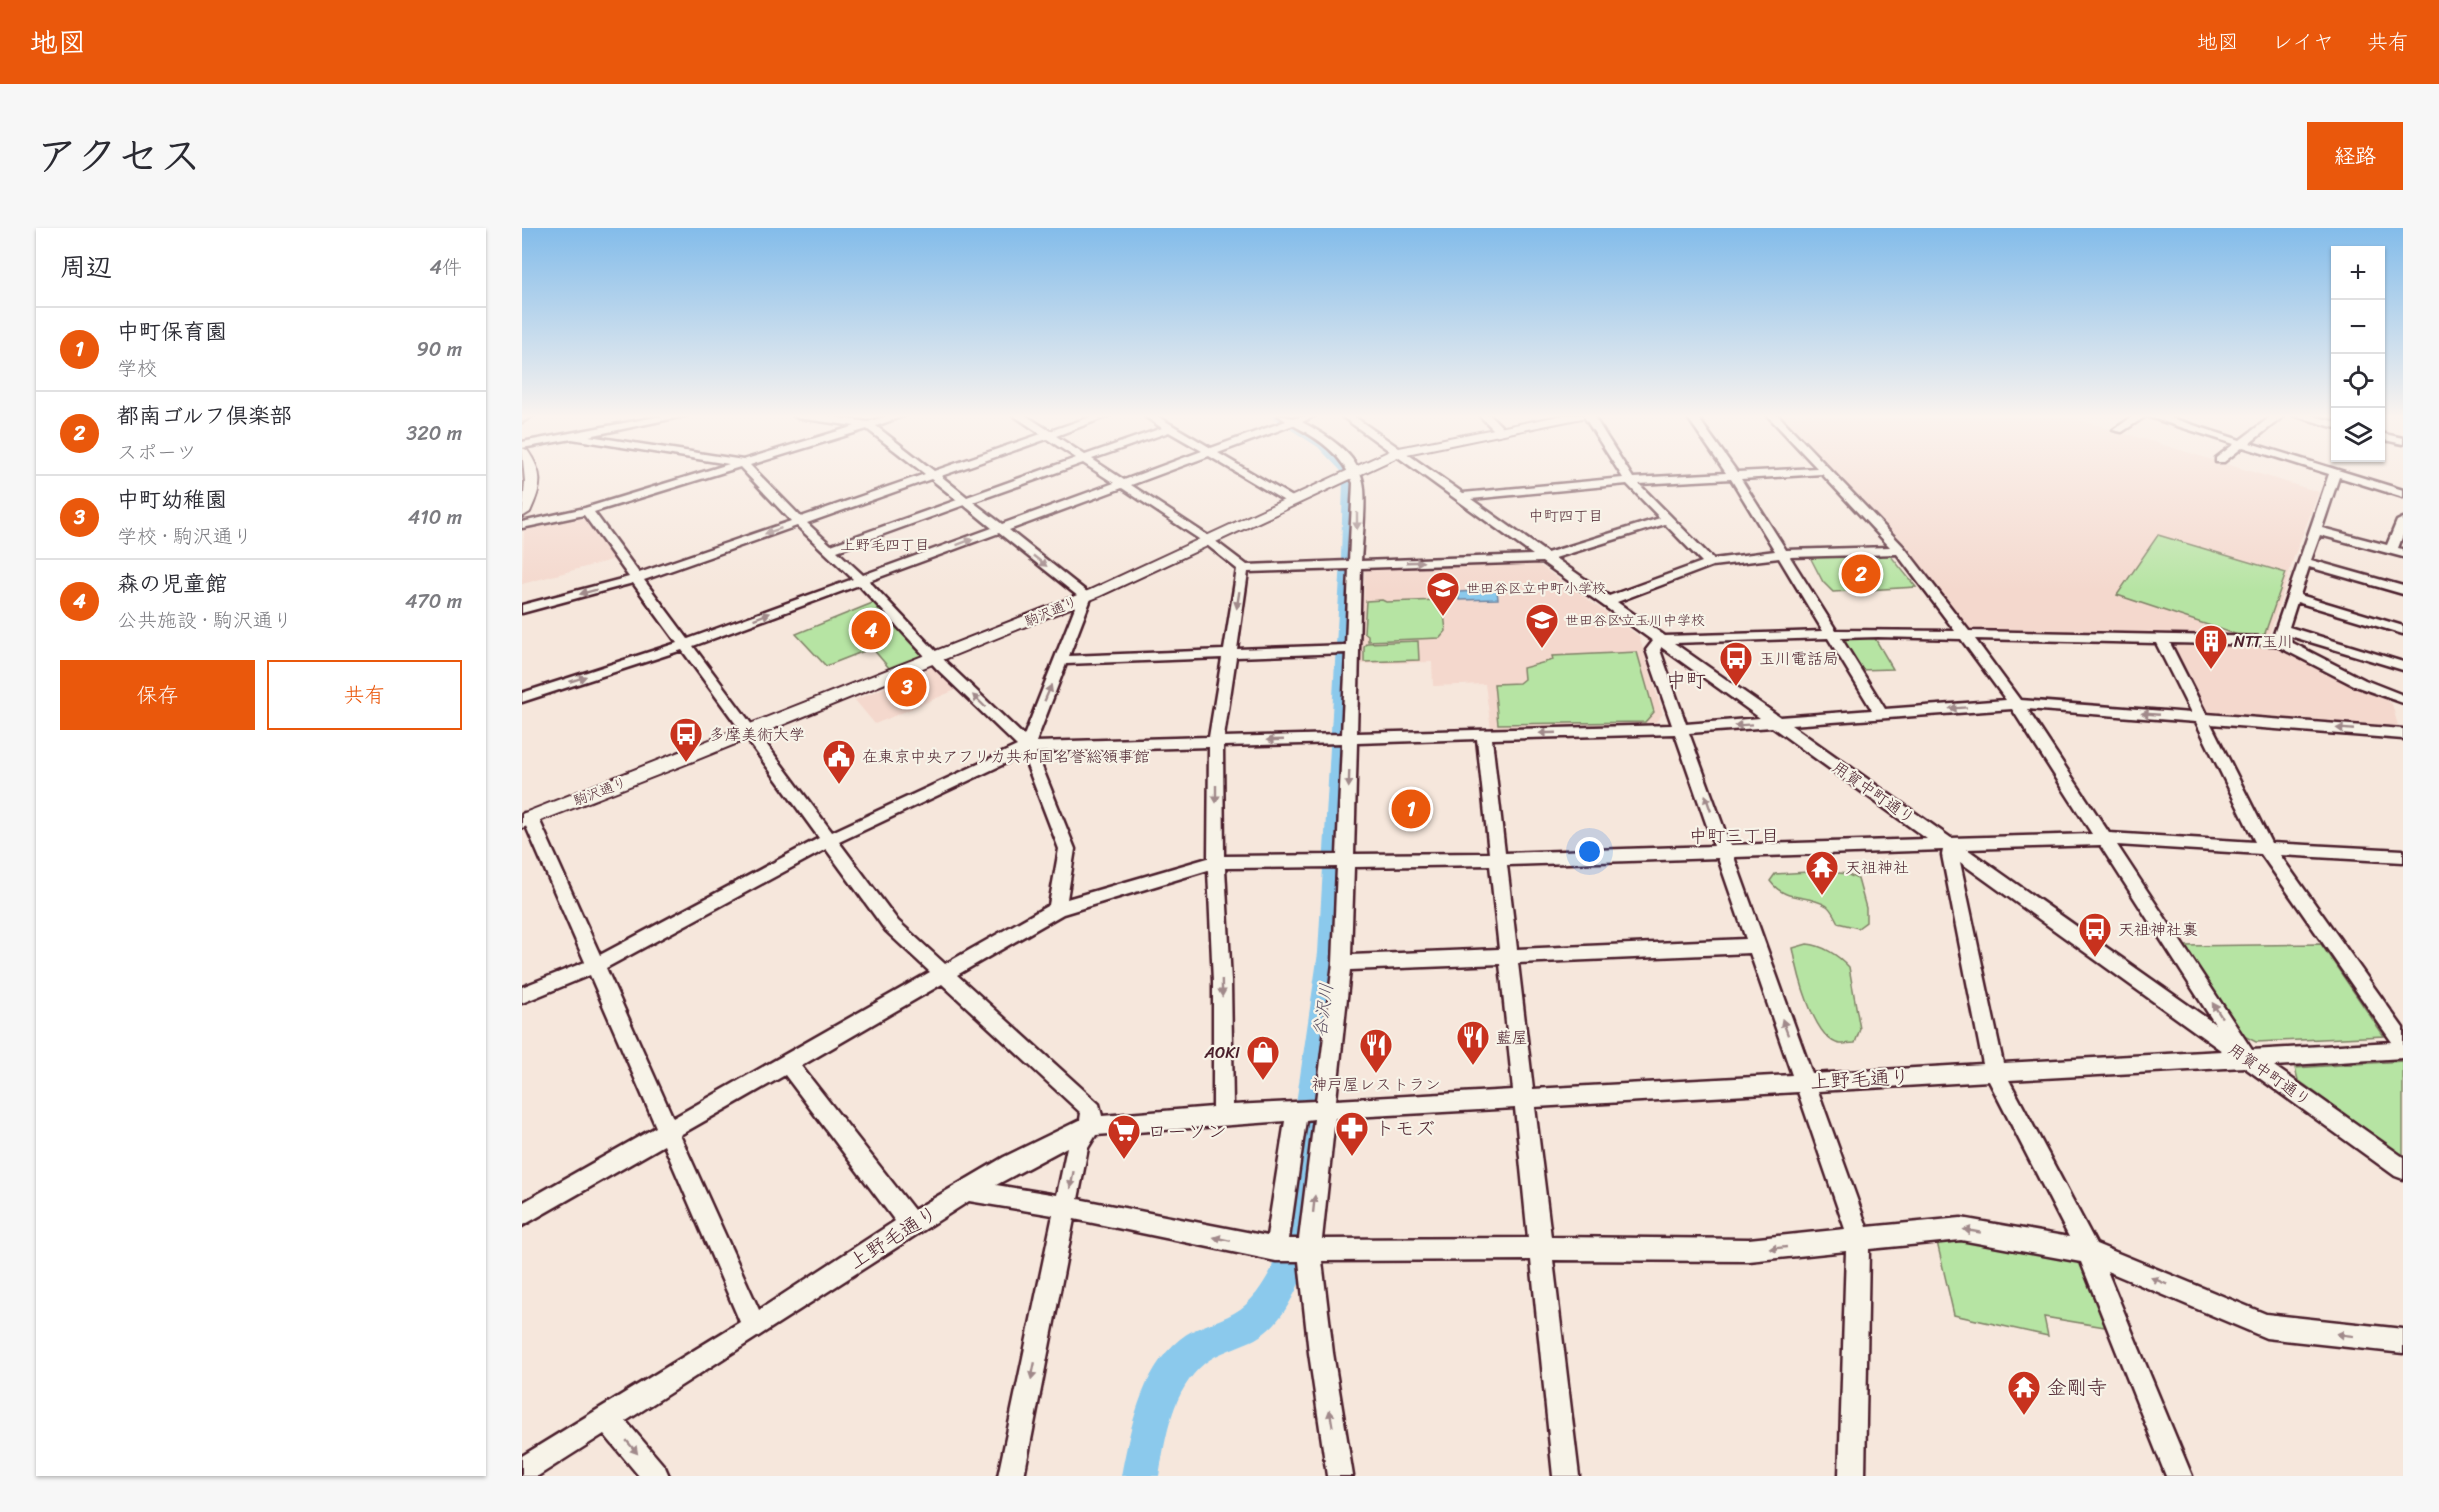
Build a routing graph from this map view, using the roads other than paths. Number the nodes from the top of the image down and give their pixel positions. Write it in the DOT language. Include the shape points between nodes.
graph roads {
  1 [pos="533,473"];
  2 [pos="709,473"];
  3 [pos="752,473"];
  4 [pos="938,473"];
  5 [pos="1044,473"];
  6 [pos="1106,473"];
  7 [pos="1150,473"];
  8 [pos="1246,473"];
  9 [pos="1350,473"];
  10 [pos="1356,473"];
  11 [pos="1427,473"];
  12 [pos="1625,473"];
  13 [pos="1732,473"];
  14 [pos="1785,473"];
  15 [pos="1828,473"];
  16 [pos="2335,473"];
  17 [pos="933,475"];
  18 [pos="1734,476"];
  19 [pos="1630,481"];
  20 [pos="1122,484"];
  21 [pos="2403,494"];
  22 [pos="1459,496"];
  23 [pos="965,501"];
  24 [pos="1292,501"];
  25 [pos="587,511"];
  26 [pos="522,512"];
  27 [pos="1668,519"];
  28 [pos="2403,521"];
  29 [pos="799,522"];
  30 [pos="522,525"];
  31 [pos="1000,529"];
  32 [pos="2316,530"];
  33 [pos="1206,539"];
  34 [pos="828,550"];
  35 [pos="1900,550"];
  36 [pos="2397,552"];
  37 [pos="1782,554"];
  38 [pos="1544,558"];
  39 [pos="2305,562"];
  40 [pos="1710,563"];
  41 [pos="1349,565"];
  42 [pos="1243,569"];
  43 [pos="638,578"];
  44 [pos="861,580"];
  45 [pos="2403,590"];
  46 [pos="1086,596"];
  47 [pos="2293,597"];
  48 [pos="1605,602"];
  49 [pos="522,609"];
  50 [pos="2403,630"];
  51 [pos="1831,633"];
  52 [pos="1964,633"];
  53 [pos="2280,635"];
  54 [pos="2161,639"];
  55 [pos="1661,641"];
  56 [pos="686,644"];
  57 [pos="1348,649"];
  58 [pos="1229,654"];
  59 [pos="936,660"];
  60 [pos="1062,660"];
  61 [pos="2403,666"];
  62 [pos="522,698"];
  63 [pos="2402,698"];
  64 [pos="2016,704"];
  65 [pos="1881,714"];
  66 [pos="2199,718"];
  67 [pos="1778,722"];
  68 [pos="1680,729"];
  69 [pos="749,733"];
  70 [pos="2403,734"];
  71 [pos="1484,735"];
  72 [pos="1351,737"];
  73 [pos="1216,742"];
  74 [pos="1024,745"];
  75 [pos="526,819"];
  76 [pos="2105,839"];
  77 [pos="827,841"];
  78 [pos="1953,847"];
  79 [pos="2266,848"];
  80 [pos="1724,850"];
  81 [pos="2403,856"];
  82 [pos="1497,858"];
  83 [pos="1346,860"];
  84 [pos="1216,862"];
  85 [pos="1058,909"];
  86 [pos="1756,946"];
  87 [pos="1510,956"];
  88 [pos="1342,963"];
  89 [pos="594,966"];
  90 [pos="943,973"];
  91 [pos="522,995"];
  92 [pos="2403,1043"];
  93 [pos="2403,1050"];
  94 [pos="2249,1059"];
  95 [pos="787,1063"];
  96 [pos="1995,1073"];
  97 [pos="1804,1082"];
  98 [pos="1525,1098"];
  99 [pos="1310,1110"];
  100 [pos="1223,1114"];
  101 [pos="1090,1126"];
  102 [pos="667,1130"];
  103 [pos="2403,1169"];
  104 [pos="968,1191"];
  105 [pos="1067,1207"];
  106 [pos="522,1215"];
  107 [pos="911,1224"];
  108 [pos="1858,1240"];
  109 [pos="1542,1248"];
  110 [pos="1291,1251"];
  111 [pos="2088,1252"];
  112 [pos="754,1327"];
  113 [pos="2403,1341"];
  114 [pos="607,1418"];
  115 [pos="522,1471"];
  116 [pos="656,1476"];
  117 [pos="1011,1476"];
  118 [pos="1340,1476"];
  119 [pos="1566,1476"];
  120 [pos="1852,1476"];
  121 [pos="2179,1476"];
  1 -- 26 [label="highway" via="531,493"];
  2 -- 25 [label="street"];
  3 -- 29 [label="street"];
  4 -- 17 [label="street"];
  5 -- 23 [label="street"];
  6 -- 20 [label="street"];
  7 -- 20 [label="street"];
  8 -- 24 [label="street"];
  9 -- 24 [label="main road, 駒沢通り"];
  10 -- 41 [label="street, one-way" via="1358,483"];
  11 -- 22 [label="street, 用賀中町通り"];
  12 -- 19 [label="street"];
  13 -- 18 [label="street"];
  14 -- 18 [label="street"];
  15 -- 35 [label="street"];
  16 -- 21 [label="street"];
  16 -- 32 [label="street"];
  17 -- 23 [label="street"];
  17 -- 29 [label="street"];
  18 -- 19 [label="street"];
  18 -- 37 [label="street"];
  19 -- 22 [label="street"];
  19 -- 27 [label="street"];
  20 -- 31 [label="street"];
  20 -- 33 [label="street"];
  22 -- 38 [label="street, 用賀中町通り"];
  23 -- 31 [label="street"];
  23 -- 34 [label="street"];
  24 -- 33 [label="main road, 駒沢通り"];
  25 -- 30 [label="street"];
  25 -- 43 [label="street"];
  27 -- 38 [label="street"];
  27 -- 40 [label="street"];
  28 -- 36 [label="street"];
  29 -- 34 [label="street"];
  29 -- 43 [label="street, one-way"];
  44 -- 31 [label="street, one-way"];
  31 -- 46 [label="street, one-way"];
  32 -- 36 [label="street"];
  32 -- 39 [label="street"];
  33 -- 42 [label="street"];
  33 -- 46 [label="main road, 駒沢通り"];
  34 -- 44 [label="street"];
  35 -- 37 [label="street"];
  35 -- 52 [label="street"];
  37 -- 40 [label="street"];
  37 -- 51 [label="street"];
  41 -- 38 [label="street, one-way"];
  38 -- 48 [label="street, 用賀中町通り"];
  39 -- 45 [label="street"];
  39 -- 47 [label="street"];
  40 -- 48 [label="street"];
  41 -- 42 [label="street"];
  41 -- 57 [label="street"];
  42 -- 58 [label="street, one-way"];
  43 -- 49 [label="street, one-way"];
  43 -- 56 [label="street"];
  56 -- 44 [label="street, one-way"];
  44 -- 59 [label="street"];
  46 -- 59 [label="main road, 駒沢通り"];
  46 -- 60 [label="street"];
  47 -- 50 [label="street"];
  47 -- 53 [label="street"];
  48 -- 55 [label="street, 用賀中町通り"];
  51 -- 52 [label="street"];
  51 -- 55 [label="street"];
  51 -- 65 [label="street"];
  52 -- 54 [label="street"];
  52 -- 64 [label="street"];
  53 -- 54 [label="street"];
  53 -- 61 [label="street"];
  53 -- 63 [label="street" via="2360,682"];
  54 -- 66 [label="street"];
  55 -- 67 [label="street, 用賀中町通り"];
  55 -- 68 [label="street" via="1653,650"];
  62 -- 56 [label="street, one-way"];
  56 -- 69 [label="street"];
  57 -- 58 [label="street"];
  57 -- 72 [label="street"];
  58 -- 60 [label="street"];
  58 -- 73 [label="street"];
  59 -- 69 [label="main road, 駒沢通り"];
  74 -- 59 [label="street, one-way"];
  74 -- 60 [label="street, one-way"];
  64 -- 65 [label="street, one-way"];
  66 -- 64 [label="street, one-way"];
  64 -- 76 [label="street"];
  65 -- 67 [label="street"];
  70 -- 66 [label="street, one-way"];
  66 -- 79 [label="street"];
  67 -- 68 [label="street, one-way"];
  67 -- 78 [label="street, 用賀中町通り"];
  68 -- 71 [label="street, one-way"];
  80 -- 68 [label="street, one-way"];
  69 -- 75 [label="main road, 駒沢通り"];
  69 -- 77 [label="street"];
  71 -- 72 [label="street"];
  71 -- 82 [label="street"];
  72 -- 73 [label="street, one-way"];
  72 -- 83 [label="street, one-way"];
  73 -- 74 [label="street"];
  73 -- 84 [label="street, one-way"];
  74 -- 77 [label="street"];
  74 -- 85 [label="street" via="1066,849"];
  75 -- 89 [label="street"];
  76 -- 78 [label="street"];
  76 -- 79 [label="street"];
  94 -- 76 [label="street, one-way"];
  77 -- 89 [label="street"];
  77 -- 90 [label="street" via="892,926"];
  78 -- 80 [label="street"];
  78 -- 94 [label="street, 用賀中町通り"];
  78 -- 96 [label="street" via="1950,855"];
  79 -- 81 [label="street"];
  79 -- 92 [label="street"];
  80 -- 82 [label="street"];
  80 -- 86 [label="street"];
  82 -- 83 [label="street"];
  82 -- 87 [label="street"];
  83 -- 84 [label="street"];
  83 -- 88 [label="street"];
  84 -- 85 [label="street"];
  84 -- 100 [label="street, one-way"];
  85 -- 90 [label="street"];
  86 -- 87 [label="street"];
  97 -- 86 [label="street, one-way"];
  87 -- 88 [label="street"];
  87 -- 98 [label="street"];
  88 -- 99 [label="street"];
  89 -- 91 [label="street"];
  89 -- 102 [label="street"];
  90 -- 95 [label="street"];
  90 -- 101 [label="street" via="1092,1110"];
  93 -- 94 [label="street, 上野毛通り"];
  94 -- 96 [label="street, 上野毛通り"];
  94 -- 103 [label="street, 用賀中町通り"];
  95 -- 102 [label="street"];
  95 -- 107 [label="street"];
  96 -- 97 [label="street, 上野毛通り"];
  96 -- 111 [label="street"];
  97 -- 98 [label="street, 上野毛通り"];
  97 -- 108 [label="street"];
  98 -- 99 [label="street, 上野毛通り"];
  98 -- 109 [label="street"];
  99 -- 100 [label="street, 上野毛通り"];
  110 -- 99 [label="street, one-way"];
  99 -- 110 [label="street"];
  100 -- 101 [label="street, 上野毛通り"];
  101 -- 104 [label="street, 上野毛通り" via="1012,1164"];
  101 -- 105 [label="street, one-way" via="1078,1146"];
  102 -- 106 [label="street"];
  102 -- 112 [label="street"];
  104 -- 105 [label="street"];
  104 -- 107 [label="street, 上野毛通り"];
  110 -- 105 [label="street, one-way"];
  105 -- 117 [label="street, one-way"];
  107 -- 112 [label="street, 上野毛通り"];
  108 -- 109 [label="street, one-way" via="1749,1250"];
  111 -- 108 [label="street, one-way" via="1961,1229"];
  108 -- 120 [label="street"];
  109 -- 110 [label="street"];
  109 -- 119 [label="street"];
  118 -- 110 [label="street, one-way" via="1321,1353"];
  113 -- 111 [label="street, one-way" via="2266,1326"];
  111 -- 121 [label="street"];
  112 -- 114 [label="street, 上野毛通り"];
  114 -- 115 [label="street, 上野毛通り"];
  114 -- 116 [label="street, one-way"];
}
